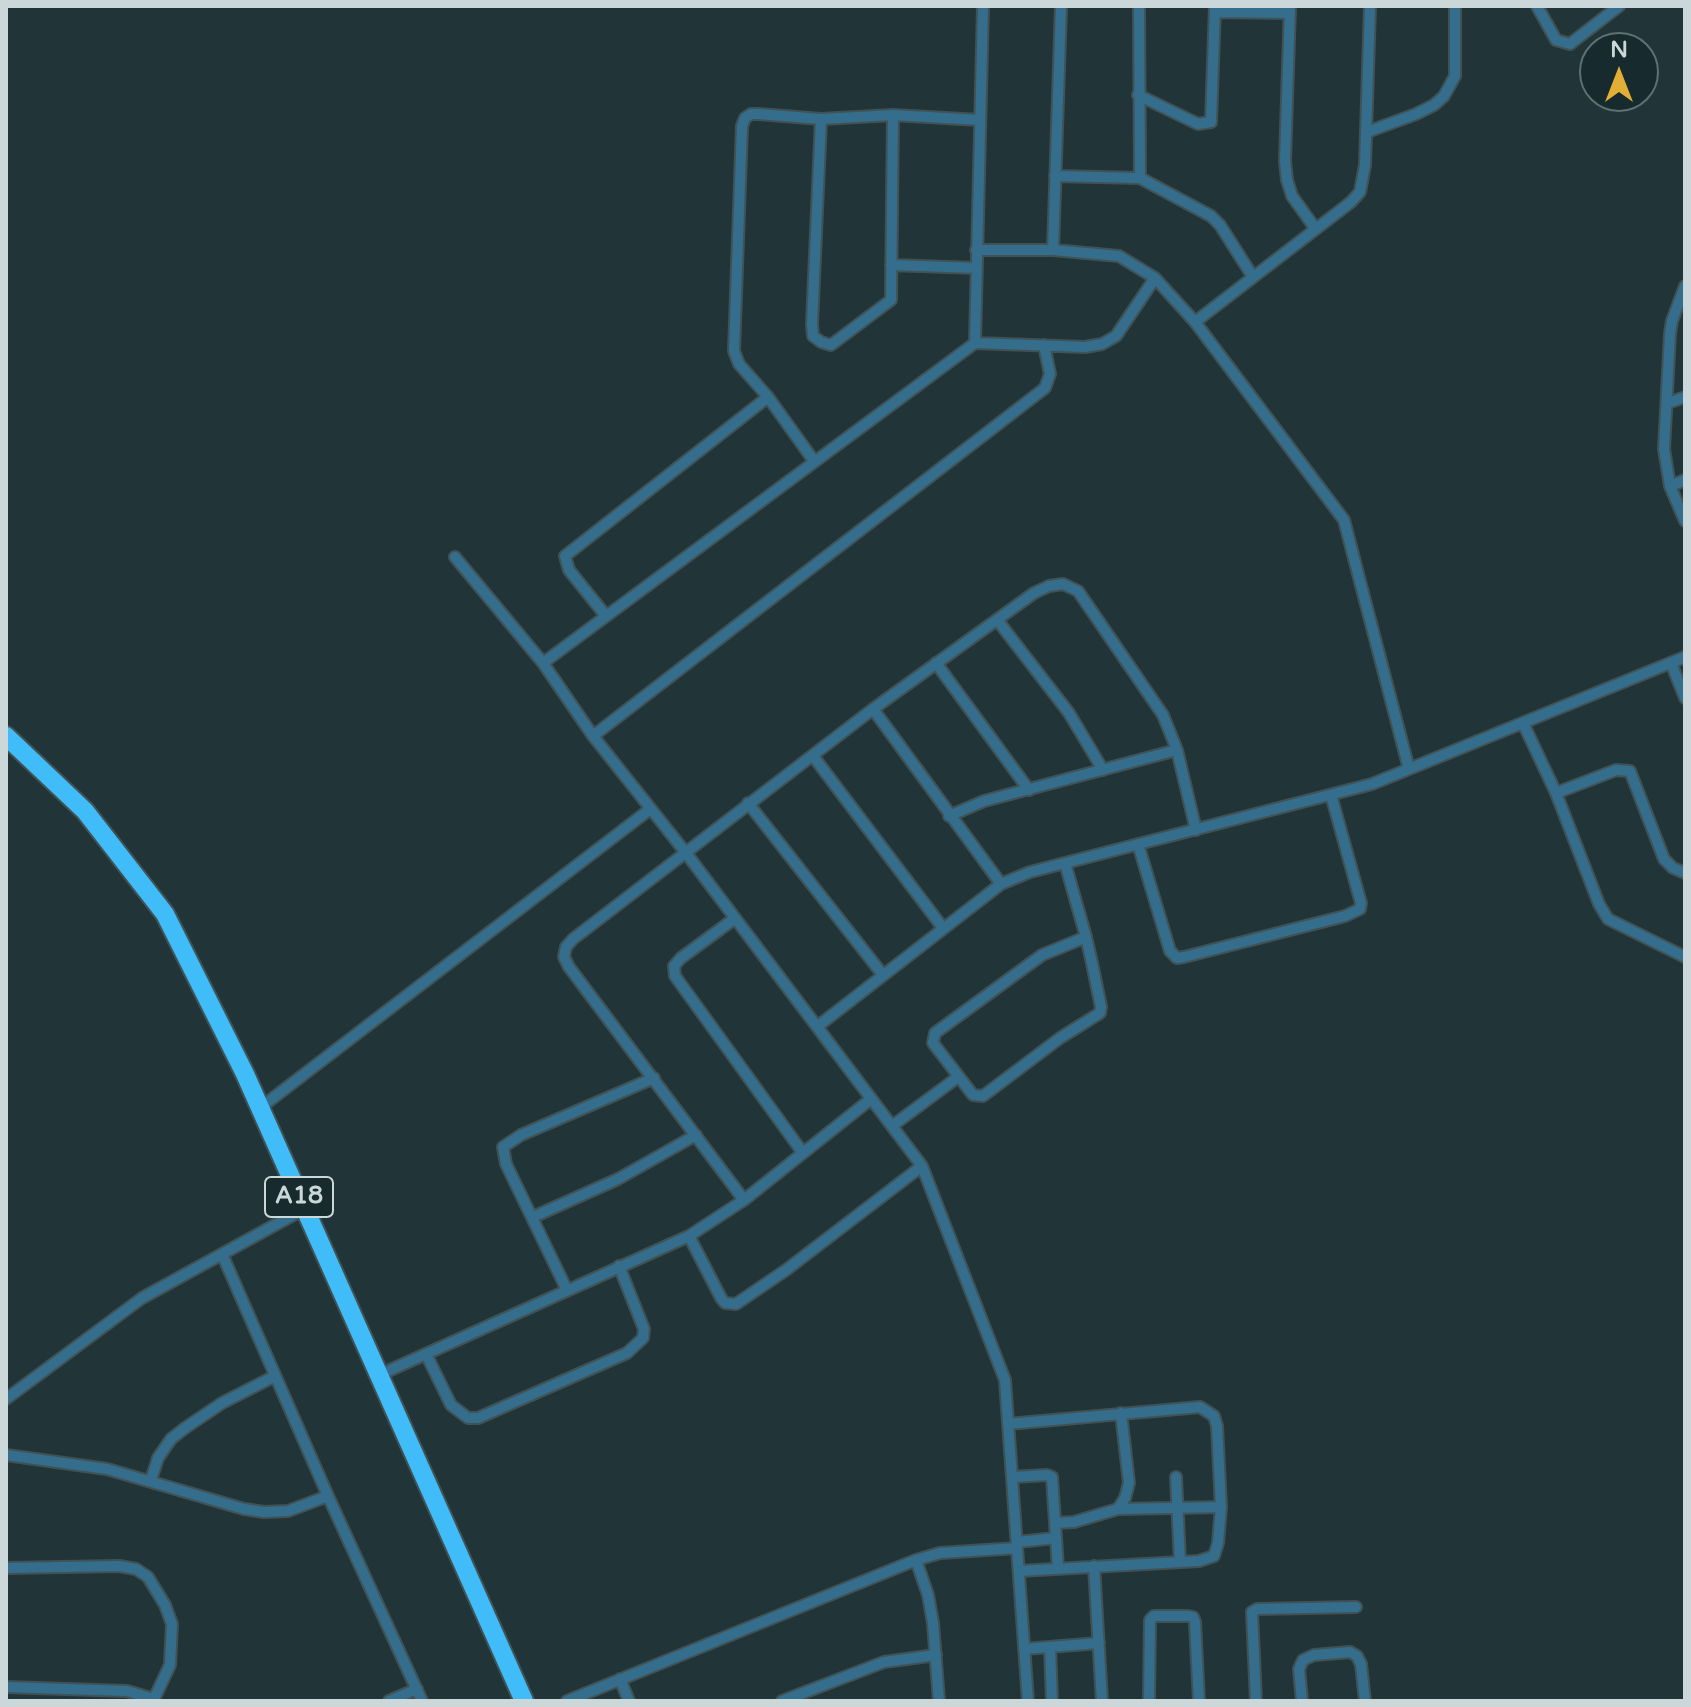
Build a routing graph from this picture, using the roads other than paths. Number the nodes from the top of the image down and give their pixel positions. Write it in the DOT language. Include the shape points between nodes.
graph roads {
  1 [pos="983,6"];
  2 [pos="1061,6"];
  3 [pos="1139,6"];
  4 [pos="1370,6"];
  5 [pos="1455,6"];
  6 [pos="1537,6"];
  7 [pos="1619,6"];
  8 [pos="1215,9"];
  9 [pos="1290,10"];
  10 [pos="1138,95"];
  11 [pos="893,115"];
  12 [pos="821,119"];
  13 [pos="980,120"];
  14 [pos="1367,132"];
  15 [pos="1055,176"];
  16 [pos="1140,178"];
  17 [pos="1315,228"];
  18 [pos="976,250"];
  19 [pos="1053,250"];
  20 [pos="891,265"];
  21 [pos="976,268"];
  22 [pos="1253,277"];
  23 [pos="1155,278"];
  24 [pos="1685,286"];
  25 [pos="1195,322"];
  26 [pos="975,343"];
  27 [pos="1044,345"];
  28 [pos="768,397"];
  29 [pos="1685,397"];
  30 [pos="1668,403"];
  31 [pos="814,461"];
  32 [pos="1685,480"];
  33 [pos="1670,486"];
  34 [pos="1685,521"];
  35 [pos="455,557"];
  36 [pos="606,616"];
  37 [pos="998,621"];
  38 [pos="1685,657"];
  39 [pos="543,663"];
  40 [pos="936,663"];
  41 [pos="1671,663"];
  42 [pos="1685,698"];
  43 [pos="873,709"];
  44 [pos="1523,723"];
  45 [pos="6,736"];
  46 [pos="593,736"];
  47 [pos="1177,750"];
  48 [pos="813,756"];
  49 [pos="1409,769"];
  50 [pos="1103,770"];
  51 [pos="1029,790"];
  52 [pos="1556,793"];
  53 [pos="1331,795"];
  54 [pos="748,803"];
  55 [pos="649,810"];
  56 [pos="949,816"];
  57 [pos="1196,830"];
  58 [pos="1138,844"];
  59 [pos="686,853"];
  60 [pos="1065,863"];
  61 [pos="1685,873"];
  62 [pos="1001,884"];
  63 [pos="734,919"];
  64 [pos="943,928"];
  65 [pos="1086,937"];
  66 [pos="1685,957"];
  67 [pos="883,975"];
  68 [pos="818,1026"];
  69 [pos="958,1077"];
  70 [pos="654,1078"];
  71 [pos="871,1099"];
  72 [pos="260,1108"];
  73 [pos="892,1126"];
  74 [pos="696,1135"];
  75 [pos="803,1153"];
  76 [pos="922,1166"];
  77 [pos="744,1200"];
  78 [pos="304,1209"];
  79 [pos="533,1217"];
  80 [pos="689,1236"];
  81 [pos="222,1254"];
  82 [pos="619,1266"];
  83 [pos="567,1290"];
  84 [pos="426,1354"];
  85 [pos="379,1375"];
  86 [pos="275,1376"];
  87 [pos="6,1399"];
  88 [pos="1121,1413"];
  89 [pos="1008,1424"];
  90 [pos="6,1455"];
  91 [pos="1012,1477"];
  92 [pos="1176,1477"];
  93 [pos="151,1480"];
  94 [pos="328,1496"];
  95 [pos="1221,1507"];
  96 [pos="1178,1508"];
  97 [pos="1118,1509"];
  98 [pos="1056,1523"];
  99 [pos="1056,1538"];
  100 [pos="1017,1545"];
  101 [pos="916,1560"];
  102 [pos="1180,1562"];
  103 [pos="1094,1566"];
  104 [pos="6,1568"];
  105 [pos="1058,1568"];
  106 [pos="1019,1571"];
  107 [pos="1356,1607"];
  108 [pos="1099,1643"];
  109 [pos="1050,1647"];
  110 [pos="1024,1649"];
  111 [pos="936,1655"];
  112 [pos="620,1679"];
  113 [pos="6,1687"];
  114 [pos="417,1689"];
  115 [pos="154,1700"];
  116 [pos="389,1701"];
  117 [pos="422,1701"];
  118 [pos="524,1701"];
  119 [pos="567,1701"];
  120 [pos="629,1701"];
  121 [pos="782,1701"];
  122 [pos="939,1701"];
  123 [pos="1028,1701"];
  124 [pos="1052,1701"];
  125 [pos="1102,1701"];
  126 [pos="1149,1701"];
  127 [pos="1199,1701"];
  128 [pos="1256,1701"];
  129 [pos="1302,1701"];
  130 [pos="1365,1701"];
  1 -- 13 [label="street"];
  2 -- 15 [label="street"];
  3 -- 10 [label="street"];
  4 -- 14 [label="street"];
  5 -- 14 [label="street" via="1455,76 1444,96"];
  6 -- 7 [label="street" via="1556,40 1570,44"];
  8 -- 9 [label="street"];
  8 -- 10 [label="street" via="1211,122 1198,124"];
  9 -- 17 [label="street" via="1287,180"];
  10 -- 16 [label="street"];
  11 -- 12 [label="street"];
  11 -- 13 [label="street"];
  11 -- 20 [label="street"];
  12 -- 20 [label="street" via="813,336 831,345 891,300"];
  12 -- 28 [label="street" via="751,114 742,126 734,351"];
  13 -- 18 [label="street"];
  14 -- 17 [label="street" via="1360,192"];
  15 -- 16 [label="street"];
  15 -- 19 [label="street"];
  16 -- 22 [label="street" via="1211,216"];
  17 -- 22 [label="street"];
  18 -- 19 [label="street"];
  18 -- 21 [label="street"];
  19 -- 23 [label="street" via="1119,256"];
  20 -- 21 [label="street"];
  21 -- 26 [label="street"];
  22 -- 25 [label="street"];
  23 -- 25 [label="street"];
  23 -- 27 [label="street" via="1116,336 1085,347"];
  24 -- 30 [label="street" via="1672,321"];
  25 -- 49 [label="street" via="1344,520"];
  26 -- 27 [label="street"];
  26 -- 31 [label="street"];
  27 -- 46 [label="street" via="1050,374 1045,388"];
  28 -- 31 [label="street"];
  28 -- 36 [label="street" via="565,556 569,570"];
  29 -- 30 [label="street"];
  30 -- 33 [label="street" via="1664,449"];
  31 -- 36 [label="street"];
  32 -- 33 [label="street"];
  33 -- 34 [label="street"];
  35 -- 39 [label="street"];
  36 -- 39 [label="street"];
  37 -- 40 [label="street"];
  37 -- 47 [label="street" via="1049,586 1063,584 1078,591 1163,715"];
  37 -- 50 [label="street" via="1069,713"];
  38 -- 41 [label="street"];
  39 -- 46 [label="street"];
  40 -- 43 [label="street"];
  40 -- 51 [label="street"];
  41 -- 42 [label="street"];
  41 -- 44 [label="street"];
  43 -- 48 [label="street"];
  43 -- 56 [label="street"];
  44 -- 49 [label="street"];
  44 -- 52 [label="street"];
  45 -- 72 [label="highway, A18" via="85,811 165,914"];
  46 -- 55 [label="street"];
  47 -- 50 [label="street"];
  47 -- 57 [label="street"];
  48 -- 54 [label="street"];
  48 -- 64 [label="street"];
  49 -- 53 [label="street"];
  50 -- 51 [label="street"];
  51 -- 56 [label="street"];
  52 -- 61 [label="street" via="1616,770 1630,771 1664,859"];
  52 -- 66 [label="street" via="1608,919"];
  53 -- 57 [label="street"];
  53 -- 58 [label="street" via="1360,909 1184,957 1170,951"];
  54 -- 59 [label="street"];
  54 -- 67 [label="street"];
  55 -- 59 [label="street"];
  55 -- 72 [label="street"];
  56 -- 62 [label="street"];
  57 -- 58 [label="street"];
  58 -- 60 [label="street"];
  59 -- 63 [label="street"];
  59 -- 70 [label="street" via="573,939 564,957"];
  60 -- 62 [label="street"];
  60 -- 65 [label="street"];
  62 -- 64 [label="street"];
  63 -- 68 [label="street"];
  63 -- 75 [label="street" via="681,958 674,966 675,976"];
  64 -- 67 [label="street"];
  65 -- 69 [label="street" via="1042,955 935,1033 933,1043"];
  65 -- 69 [label="street" via="1101,1007 1097,1016 983,1096 973,1095"];
  67 -- 68 [label="street"];
  68 -- 71 [label="street"];
  69 -- 73 [label="street"];
  70 -- 74 [label="street"];
  70 -- 79 [label="street" via="503,1147"];
  71 -- 73 [label="street"];
  71 -- 75 [label="street"];
  72 -- 78 [label="highway, A18"];
  73 -- 76 [label="street"];
  74 -- 77 [label="street"];
  74 -- 79 [label="street" via="618,1179"];
  75 -- 77 [label="street"];
  76 -- 80 [label="street" via="736,1304 721,1298"];
  76 -- 89 [label="street" via="1005,1380"];
  77 -- 80 [label="street"];
  78 -- 81 [label="street"];
  78 -- 85 [label="highway, A18"];
  79 -- 83 [label="street"];
  80 -- 82 [label="street"];
  81 -- 86 [label="street"];
  81 -- 87 [label="street" via="142,1298"];
  82 -- 83 [label="street"];
  82 -- 84 [label="street" via="644,1329 643,1338 627,1353 478,1418 460,1415 451,1405"];
  83 -- 84 [label="street"];
  84 -- 85 [label="street"];
  85 -- 118 [label="highway, A18"];
  86 -- 93 [label="street" via="178,1433 158,1458"];
  86 -- 94 [label="street"];
  88 -- 89 [label="street"];
  88 -- 95 [label="street" via="1200,1407 1214,1416"];
  88 -- 97 [label="street" via="1129,1483"];
  89 -- 91 [label="street"];
  90 -- 93 [label="street"];
  91 -- 98 [label="street" via="1052,1477"];
  91 -- 100 [label="street"];
  92 -- 96 [label="street"];
  93 -- 94 [label="street" via="264,1512 288,1511"];
  94 -- 114 [label="street"];
  95 -- 96 [label="street"];
  95 -- 102 [label="street" via="1214,1556"];
  96 -- 97 [label="street"];
  96 -- 102 [label="street"];
  97 -- 98 [label="street"];
  98 -- 99 [label="street"];
  99 -- 100 [label="street"];
  99 -- 105 [label="street"];
  100 -- 101 [label="street"];
  100 -- 106 [label="street"];
  101 -- 111 [label="street" via="928,1595"];
  101 -- 112 [label="street"];
  102 -- 103 [label="street"];
  103 -- 105 [label="street"];
  103 -- 108 [label="street"];
  104 -- 115 [label="street" via="119,1566 148,1577 172,1624 170,1665"];
  105 -- 106 [label="street"];
  106 -- 110 [label="street"];
  107 -- 128 [label="street" via="1252,1612"];
  108 -- 109 [label="street"];
  108 -- 125 [label="street"];
  109 -- 110 [label="street"];
  109 -- 124 [label="street"];
  110 -- 123 [label="street"];
  111 -- 121 [label="street" via="872,1666"];
  111 -- 122 [label="street"];
  112 -- 119 [label="street"];
  112 -- 120 [label="street"];
  113 -- 115 [label="street" via="93,1688"];
  114 -- 116 [label="street"];
  114 -- 117 [label="street"];
  126 -- 127 [label="street" via="1154,1616 1193,1617"];
  129 -- 130 [label="street" via="1303,1660 1350,1652 1361,1664"];
}
